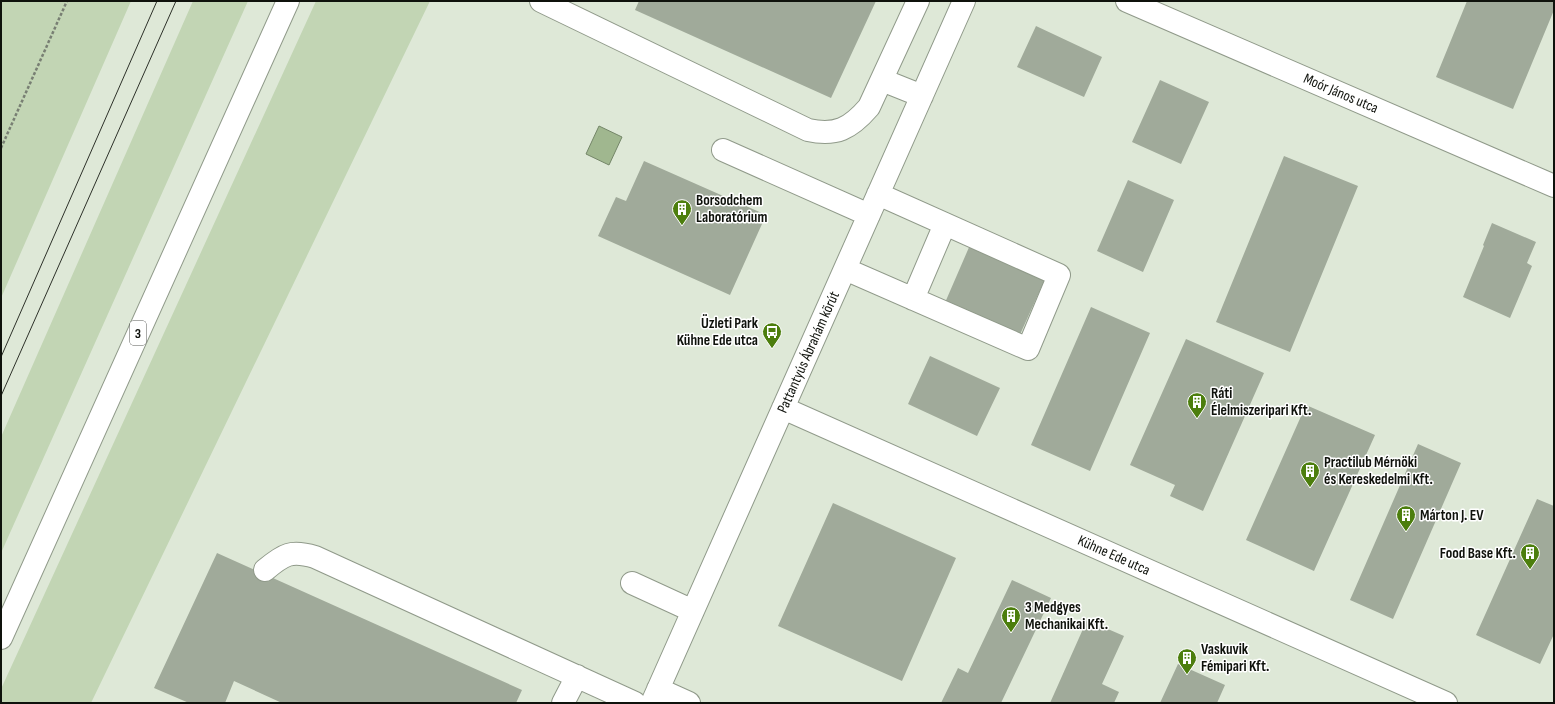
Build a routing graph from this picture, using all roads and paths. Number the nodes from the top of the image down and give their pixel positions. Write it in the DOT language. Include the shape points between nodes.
graph roads {
  1 [pos="67,1"];
  2 [pos="288,1"];
  3 [pos="541,1"];
  4 [pos="918,1"];
  5 [pos="964,1"];
  6 [pos="1127,1"];
  7 [pos="882,80"];
  8 [pos="922,96"];
  9 [pos="1,148"];
  10 [pos="723,150"];
  11 [pos="1554,186"];
  12 [pos="878,194"];
  13 [pos="869,215"];
  14 [pos="944,224"];
  15 [pos="844,270"];
  16 [pos="913,299"];
  17 [pos="783,408"];
  18 [pos="265,570"];
  19 [pos="632,583"];
  20 [pos="693,611"];
  21 [pos="1,638"];
  22 [pos="577,676"];
  23 [pos="655,696"];
  24 [pos="563,703"];
  25 [pos="635,703"];
  26 [pos="689,703"];
  27 [pos="1446,703"];
  1 -- 9 [label="path"];
  2 -- 21 [label="street, 3"];
  3 -- 7 [label="street" via="808,130 826,134 857,121 869,107"];
  4 -- 7 [label="street"];
  5 -- 8 [label="street, Pattantyús Ábrahám körút"];
  6 -- 11 [label="street, Moór János utca"];
  7 -- 8 [label="street"];
  8 -- 12 [label="street, Pattantyús Ábrahám körút"];
  10 -- 13 [label="street"];
  12 -- 13 [label="street, Pattantyús Ábrahám körút"];
  12 -- 14 [label="street"];
  13 -- 15 [label="street, Pattantyús Ábrahám körút"];
  14 -- 16 [label="street"];
  14 -- 16 [label="street" via="1059,275 1028,349"];
  15 -- 16 [label="street"];
  15 -- 17 [label="street, Pattantyús Ábrahám körút"];
  17 -- 20 [label="street, Pattantyús Ábrahám körút"];
  17 -- 27 [label="street, Kühne Ede utca"];
  18 -- 22 [label="street" via="285,556 299,553 315,557"];
  19 -- 20 [label="street"];
  20 -- 23 [label="street, Pattantyús Ábrahám körút"];
  22 -- 24 [label="street"];
  22 -- 25 [label="street"];
  23 -- 26 [label="street"];
}
